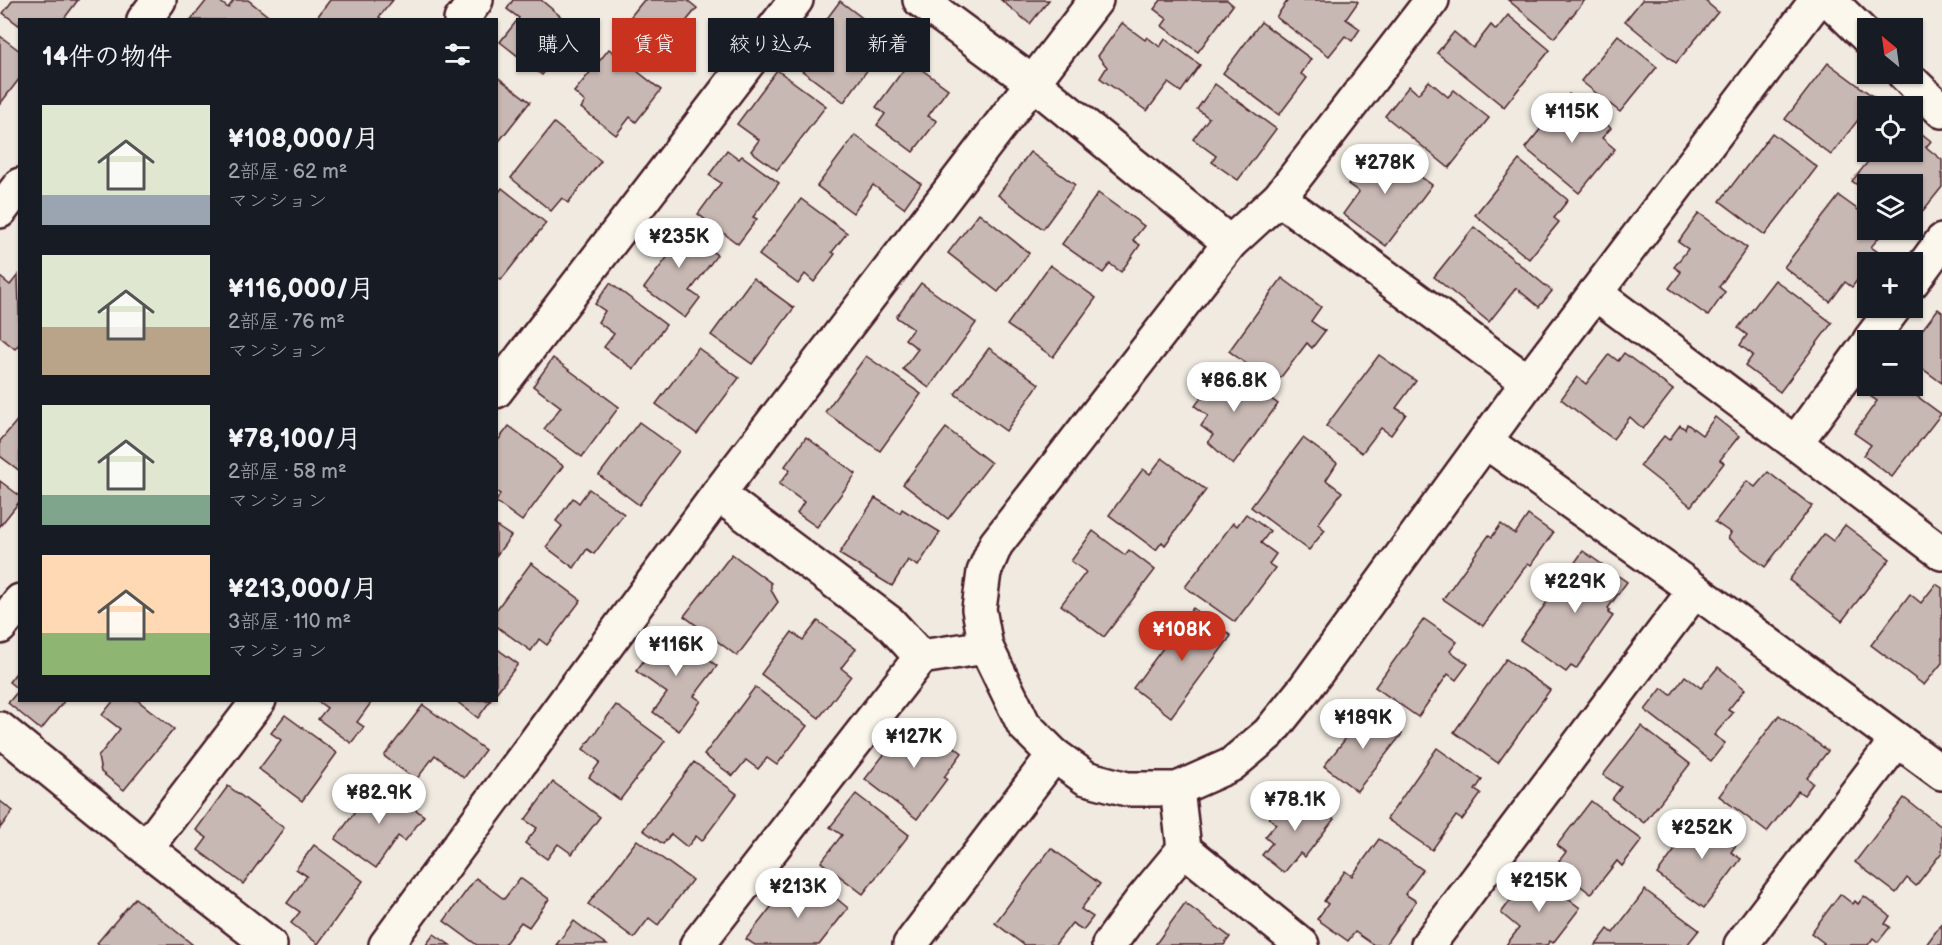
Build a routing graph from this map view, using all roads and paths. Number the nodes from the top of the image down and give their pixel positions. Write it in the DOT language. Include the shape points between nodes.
graph roads {
  1 [pos="159,0"];
  2 [pos="476,0"];
  3 [pos="796,0"];
  4 [pos="920,0"];
  5 [pos="1096,0"];
  6 [pos="1432,0"];
  7 [pos="1817,0"];
  8 [pos="1829,0"];
  9 [pos="146,18"];
  10 [pos="462,18"];
  11 [pos="1857,27"];
  12 [pos="1033,83"];
  13 [pos="1914,84"];
  14 [pos="1942,111"];
  15 [pos="18,188"];
  16 [pos="1279,198"];
  17 [pos="0,211"];
  18 [pos="1942,242"];
  19 [pos="1230,243"];
  20 [pos="1923,267"];
  21 [pos="1595,293"];
  22 [pos="1857,358"];
  23 [pos="1528,382"];
  24 [pos="498,388"];
  25 [pos="1485,441"];
  26 [pos="1796,442"];
  27 [pos="718,494"];
  28 [pos="1942,553"];
  29 [pos="1695,590"];
  30 [pos="18,604"];
  31 [pos="0,627"];
  32 [pos="986,647"];
  33 [pos="921,657"];
  34 [pos="257,702"];
  35 [pos="0,729"];
  36 [pos="1897,740"];
  37 [pos="1054,756"];
  38 [pos="1942,773"];
  39 [pos="1177,789"];
  40 [pos="146,848"];
  41 [pos="1184,849"];
  42 [pos="270,945"];
  43 [pos="386,945"];
  44 [pos="697,945"];
  45 [pos="910,945"];
  46 [pos="1109,945"];
  47 [pos="1302,945"];
  48 [pos="1428,945"];
  49 [pos="1741,945"];
  1 -- 9 [label="street"];
  2 -- 10 [label="street"];
  3 -- 24 [label="street"];
  4 -- 12 [label="street"];
  5 -- 12 [label="street"];
  6 -- 16 [label="street"];
  7 -- 21 [label="street"];
  8 -- 11 [label="street"];
  12 -- 19 [label="street"];
  12 -- 27 [label="street"];
  13 -- 14 [label="street"];
  15 -- 17 [label="street"];
  16 -- 19 [label="street"];
  16 -- 23 [label="street"];
  18 -- 20 [label="street"];
  19 -- 32 [label="street" via="996,543 984,572 979,609"];
  21 -- 23 [label="street"];
  21 -- 26 [label="street"];
  22 -- 26 [label="street"];
  23 -- 25 [label="street"];
  25 -- 29 [label="street"];
  25 -- 39 [label="street" via="1269,733 1231,765"];
  26 -- 28 [label="street"];
  27 -- 33 [label="street" via="890,623"];
  27 -- 43 [label="street"];
  29 -- 36 [label="street"];
  29 -- 48 [label="street"];
  30 -- 31 [label="street"];
  32 -- 33 [label="street"];
  32 -- 37 [label="street" via="1024,725"];
  33 -- 44 [label="street"];
  34 -- 40 [label="street"];
  35 -- 40 [label="street"];
  36 -- 38 [label="street"];
  36 -- 49 [label="street"];
  37 -- 39 [label="street" via="1086,778 1127,789"];
  37 -- 45 [label="street"];
  39 -- 41 [label="street"];
  40 -- 42 [label="street"];
  41 -- 46 [label="street"];
  41 -- 47 [label="street"];
}
